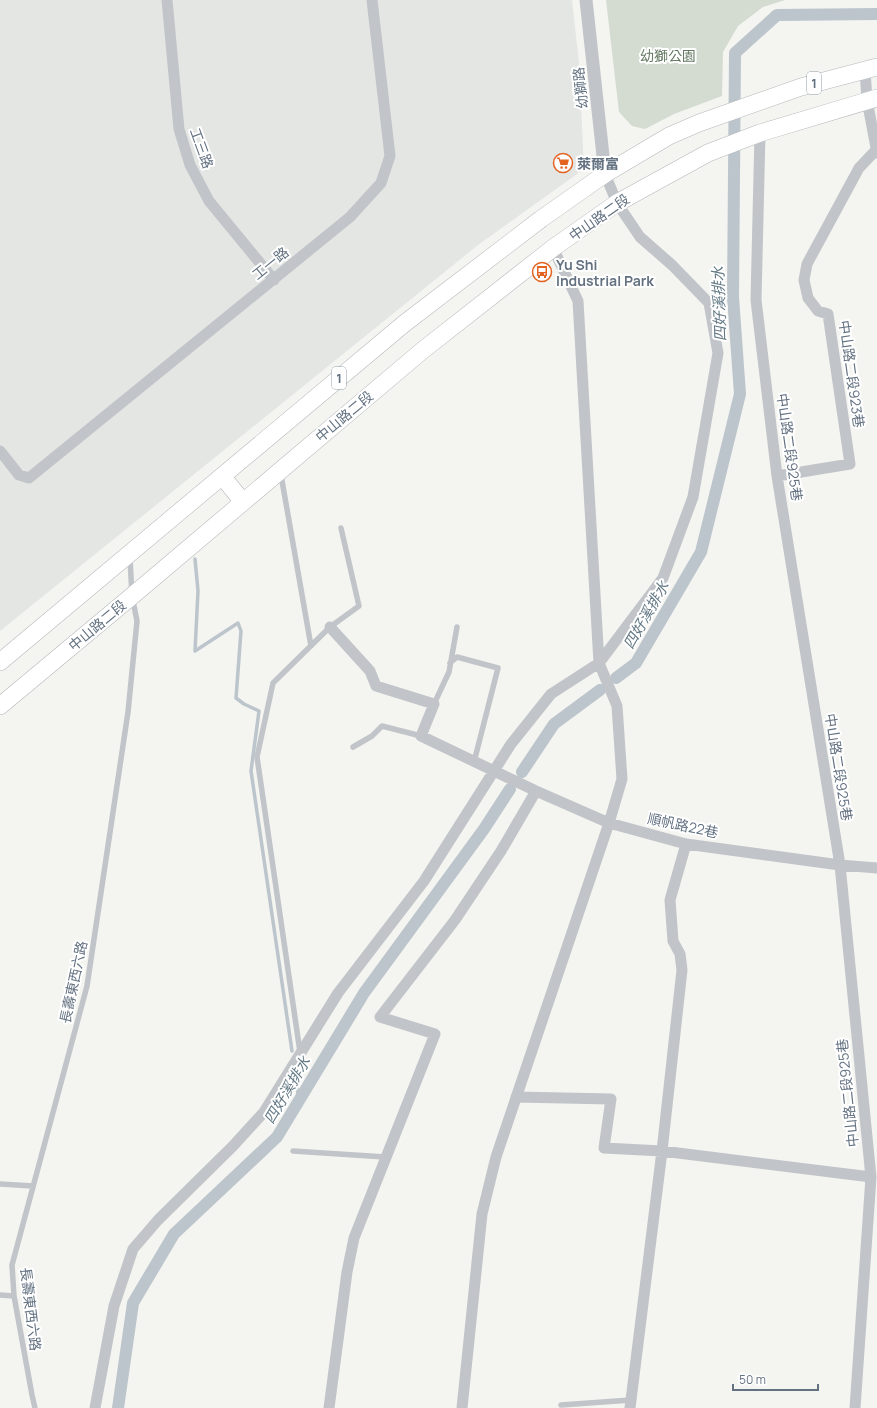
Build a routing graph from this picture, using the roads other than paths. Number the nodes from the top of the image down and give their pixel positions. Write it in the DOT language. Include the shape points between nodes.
graph roads {
  1 [pos="167,0"];
  2 [pos="372,0"];
  3 [pos="586,0"];
  4 [pos="871,69"];
  5 [pos="872,99"];
  6 [pos="760,133"];
  7 [pos="877,151"];
  8 [pos="605,174"];
  9 [pos="617,203"];
  10 [pos="553,248"];
  11 [pos="274,280"];
  12 [pos="0,451"];
  13 [pos="280,471"];
  14 [pos="222,476"];
  15 [pos="777,476"];
  16 [pos="243,502"];
  17 [pos="341,528"];
  18 [pos="130,553"];
  19 [pos="132,596"];
  20 [pos="330,627"];
  21 [pos="457,627"];
  22 [pos="311,646"];
  23 [pos="0,662"];
  24 [pos="450,663"];
  25 [pos="599,663"];
  26 [pos="434,704"];
  27 [pos="0,706"];
  28 [pos="421,736"];
  29 [pos="353,747"];
  30 [pos="474,762"];
  31 [pos="495,771"];
  32 [pos="536,791"];
  33 [pos="609,823"];
  34 [pos="686,844"];
  35 [pos="840,865"];
  36 [pos="877,868"];
  37 [pos="300,1054"];
  38 [pos="516,1097"];
  39 [pos="662,1150"];
  40 [pos="293,1151"];
  41 [pos="385,1157"];
  42 [pos="871,1177"];
  43 [pos="0,1184"];
  44 [pos="33,1186"];
  45 [pos="0,1295"];
  46 [pos="14,1296"];
  47 [pos="631,1404"];
  48 [pos="561,1405"];
  49 [pos="35,1408"];
  50 [pos="95,1408"];
  51 [pos="329,1408"];
  52 [pos="462,1408"];
  53 [pos="855,1408"];
  1 -- 11 [label="street, 工三路" via="179,129 190,165 209,201"];
  2 -- 11 [label="street, 工一路" via="390,156 386,169 381,183 350,217"];
  3 -- 8 [label="street, 幼獅路"];
  4 -- 5 [label="street"];
  4 -- 8 [label="main road, 1" via="801,87 699,123 669,136"];
  5 -- 6 [label="main road, 1"];
  5 -- 7 [label="street"];
  6 -- 9 [label="main road, 中山路二段 / 1" via="708,153"];
  6 -- 15 [label="street, 中山路二段925巷" via="756,300"];
  7 -- 15 [label="street, 中山路二段923巷" via="859,168 808,264 804,280 808,298 818,311 828,314 850,464"];
  8 -- 9 [label="street"];
  8 -- 14 [label="main road, 1" via="546,215 405,323"];
  9 -- 10 [label="main road, 中山路二段 / 1"];
  9 -- 25 [label="street" via="640,237 672,265 708,303 718,353 693,497 663,578"];
  10 -- 13 [label="main road, 中山路二段 / 1" via="422,350"];
  10 -- 25 [label="street" via="578,301"];
  11 -- 12 [label="street, 工一路" via="29,478 18,474"];
  13 -- 16 [label="main road, 中山路二段 / 1"];
  13 -- 22 [label="lane"];
  14 -- 16 [label="main road"];
  14 -- 18 [label="main road, 1"];
  15 -- 35 [label="street, 中山路二段925巷"];
  16 -- 19 [label="main road, 中山路二段 / 1"];
  17 -- 20 [label="lane" via="359,606"];
  18 -- 19 [label="lane, 長壽東西六路"];
  18 -- 23 [label="main road, 1"];
  19 -- 27 [label="main road, 中山路二段 / 1"];
  19 -- 44 [label="lane, 長壽東西六路" via="137,620 128,712 87,986"];
  20 -- 22 [label="lane"];
  20 -- 26 [label="street" via="370,671 376,686"];
  21 -- 24 [label="lane"];
  22 -- 37 [label="lane" via="273,683 258,757"];
  24 -- 26 [label="lane" via="449,672"];
  24 -- 30 [label="lane" via="457,657 498,668"];
  25 -- 31 [label="street" via="551,694 511,744"];
  25 -- 33 [label="street" via="617,706 622,779"];
  26 -- 28 [label="street"];
  28 -- 29 [label="lane" via="382,726 372,736"];
  28 -- 30 [label="street, 順帆路22巷"];
  30 -- 31 [label="street, 順帆路22巷"];
  31 -- 32 [label="street, 順帆路22巷"];
  31 -- 37 [label="street" via="424,881 338,993"];
  32 -- 33 [label="street, 順帆路22巷"];
  32 -- 41 [label="street" via="455,920 380,1017 435,1034"];
  33 -- 34 [label="street, 順帆路22巷"];
  33 -- 38 [label="street"];
  34 -- 35 [label="street, 順帆路22巷"];
  34 -- 39 [label="street" via="670,900 673,941 680,954 682,970"];
  35 -- 36 [label="street, 順帆路22巷"];
  35 -- 42 [label="street, 中山路二段925巷"];
  37 -- 50 [label="street" via="264,1112 133,1249 114,1306"];
  38 -- 39 [label="street" via="611,1099 604,1148"];
  38 -- 52 [label="street" via="496,1157 482,1214"];
  39 -- 42 [label="street"];
  39 -- 47 [label="street"];
  40 -- 41 [label="lane"];
  41 -- 51 [label="street" via="354,1238"];
  42 -- 53 [label="street, 中山路二段925巷"];
  43 -- 44 [label="lane"];
  44 -- 46 [label="lane, 長壽東西六路" via="12,1265"];
  45 -- 46 [label="lane"];
  46 -- 49 [label="lane, 長壽東西六路"];
  47 -- 48 [label="lane"];
}
